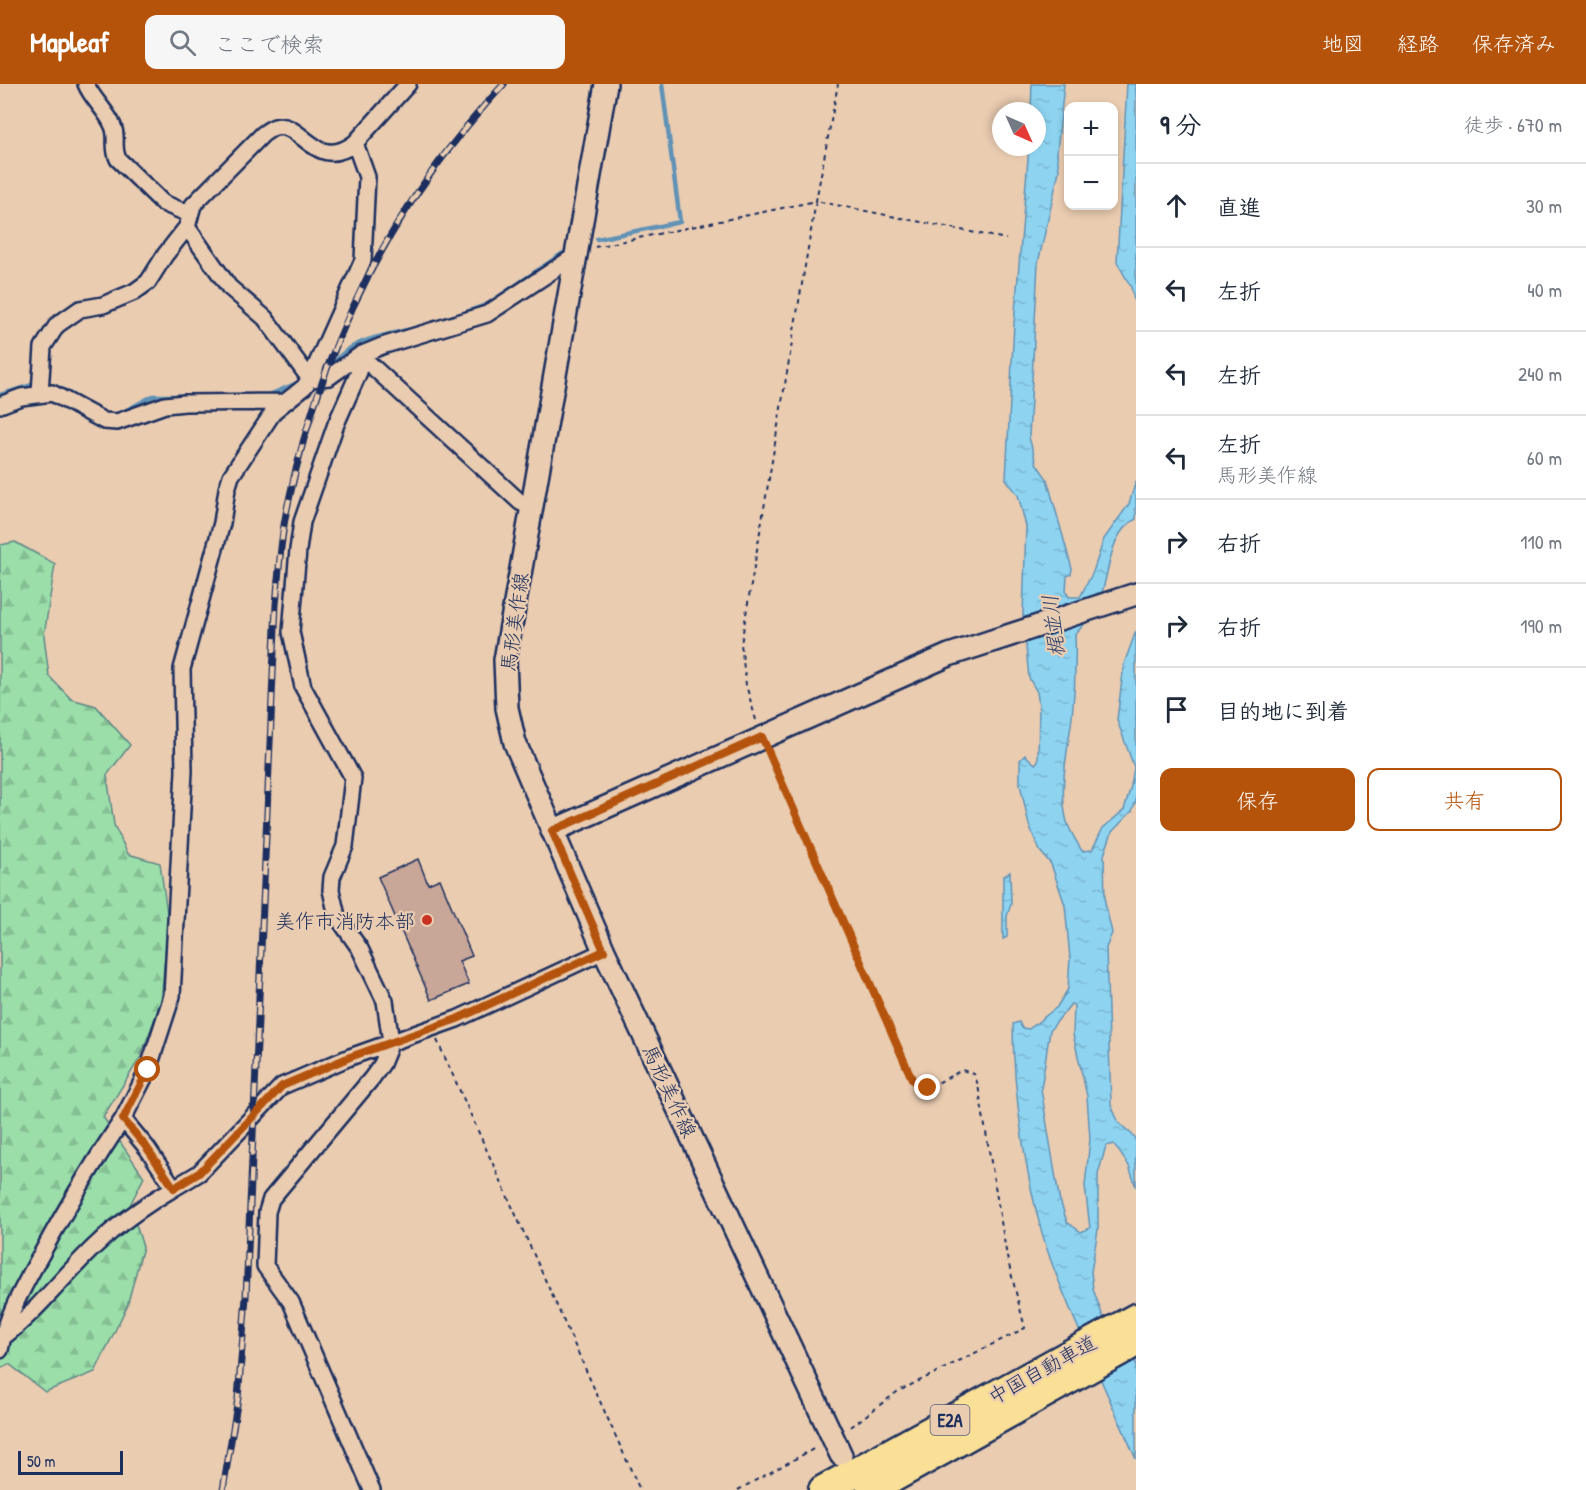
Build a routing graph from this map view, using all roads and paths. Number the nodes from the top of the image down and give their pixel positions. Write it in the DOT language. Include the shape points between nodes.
graph roads {
  1 [pos="86,84"];
  2 [pos="408,84"];
  3 [pos="606,84"];
  4 [pos="838,84"];
  5 [pos="355,143"];
  6 [pos="816,201"];
  7 [pos="188,220"];
  8 [pos="1006,239"];
  9 [pos="578,254"];
  10 [pos="360,355"];
  11 [pos="310,379"];
  12 [pos="40,393"];
  13 [pos="284,402"];
  14 [pos="0,405"];
  15 [pos="532,508"];
  16 [pos="1136,594"];
  17 [pos="762,737"];
  18 [pos="552,831"];
  19 [pos="604,951"];
  20 [pos="433,1029"];
  21 [pos="391,1042"];
  22 [pos="123,1119"];
  23 [pos="174,1188"];
  24 [pos="1136,1318"];
  25 [pos="1136,1342"];
  26 [pos="1,1344"];
  27 [pos="1080,1360"];
  28 [pos="837,1447"];
  29 [pos="372,1490"];
  30 [pos="639,1490"];
  31 [pos="738,1490"];
  32 [pos="823,1490"];
  33 [pos="871,1490"];
  1 -- 7 [label="street" via="113,125 118,159"];
  2 -- 5 [label="street"];
  3 -- 9 [label="main road, 馬形美作線"];
  4 -- 6 [label="path"];
  5 -- 7 [label="street" via="333,153 319,149 286,128 275,127 263,134 193,205"];
  5 -- 11 [label="street" via="367,177 363,260"];
  6 -- 8 [label="path"];
  6 -- 9 [label="path"];
  6 -- 17 [label="path" via="741,644 746,685"];
  7 -- 11 [label="street" via="229,286 279,334"];
  7 -- 12 [label="street" via="148,282 103,305 80,309 57,325 43,347"];
  9 -- 10 [label="street" via="487,314"];
  9 -- 15 [label="main road, 馬形美作線"];
  10 -- 11 [label="street" via="329,377"];
  10 -- 15 [label="street" via="520,502"];
  10 -- 21 [label="street" via="359,372 336,424 303,522 291,632 303,687 353,778 345,846 331,890 337,916 360,949 386,1001"];
  11 -- 13 [label="street"];
  12 -- 13 [label="street" via="52,393 104,421 117,422 165,405"];
  12 -- 14 [label="street"];
  13 -- 22 [label="street" via="231,476 182,669 184,771 174,984 148,1070"];
  15 -- 18 [label="main road, 馬形美作線" via="505,660 507,708 514,743"];
  16 -- 17 [label="main road" via="949,656"];
  17 -- 18 [label="main road"];
  17 -- 28 [label="path" via="912,1079 920,1088 928,1088 962,1070 974,1074 1006,1257 1025,1328 897,1392"];
  18 -- 19 [label="main road, 馬形美作線"];
  19 -- 20 [label="street"];
  19 -- 28 [label="main road, 馬形美作線"];
  20 -- 21 [label="street"];
  20 -- 30 [label="path"];
  21 -- 23 [label="street" via="282,1086 199,1173"];
  21 -- 29 [label="street" via="372,1078 283,1183 267,1212 265,1266 291,1302"];
  22 -- 23 [label="street"];
  22 -- 26 [label="street" via="86,1172 17,1300"];
  23 -- 26 [label="street" via="144,1205 94,1246"];
  24 -- 27 [label="highway, 中国自動車道 / E2A"];
  25 -- 27 [label="highway, 中国自動車道 / E2A"];
  27 -- 32 [label="highway, 中国自動車道 / E2A"];
  27 -- 33 [label="highway, 中国自動車道 / E2A"];
  28 -- 31 [label="path"];
}
